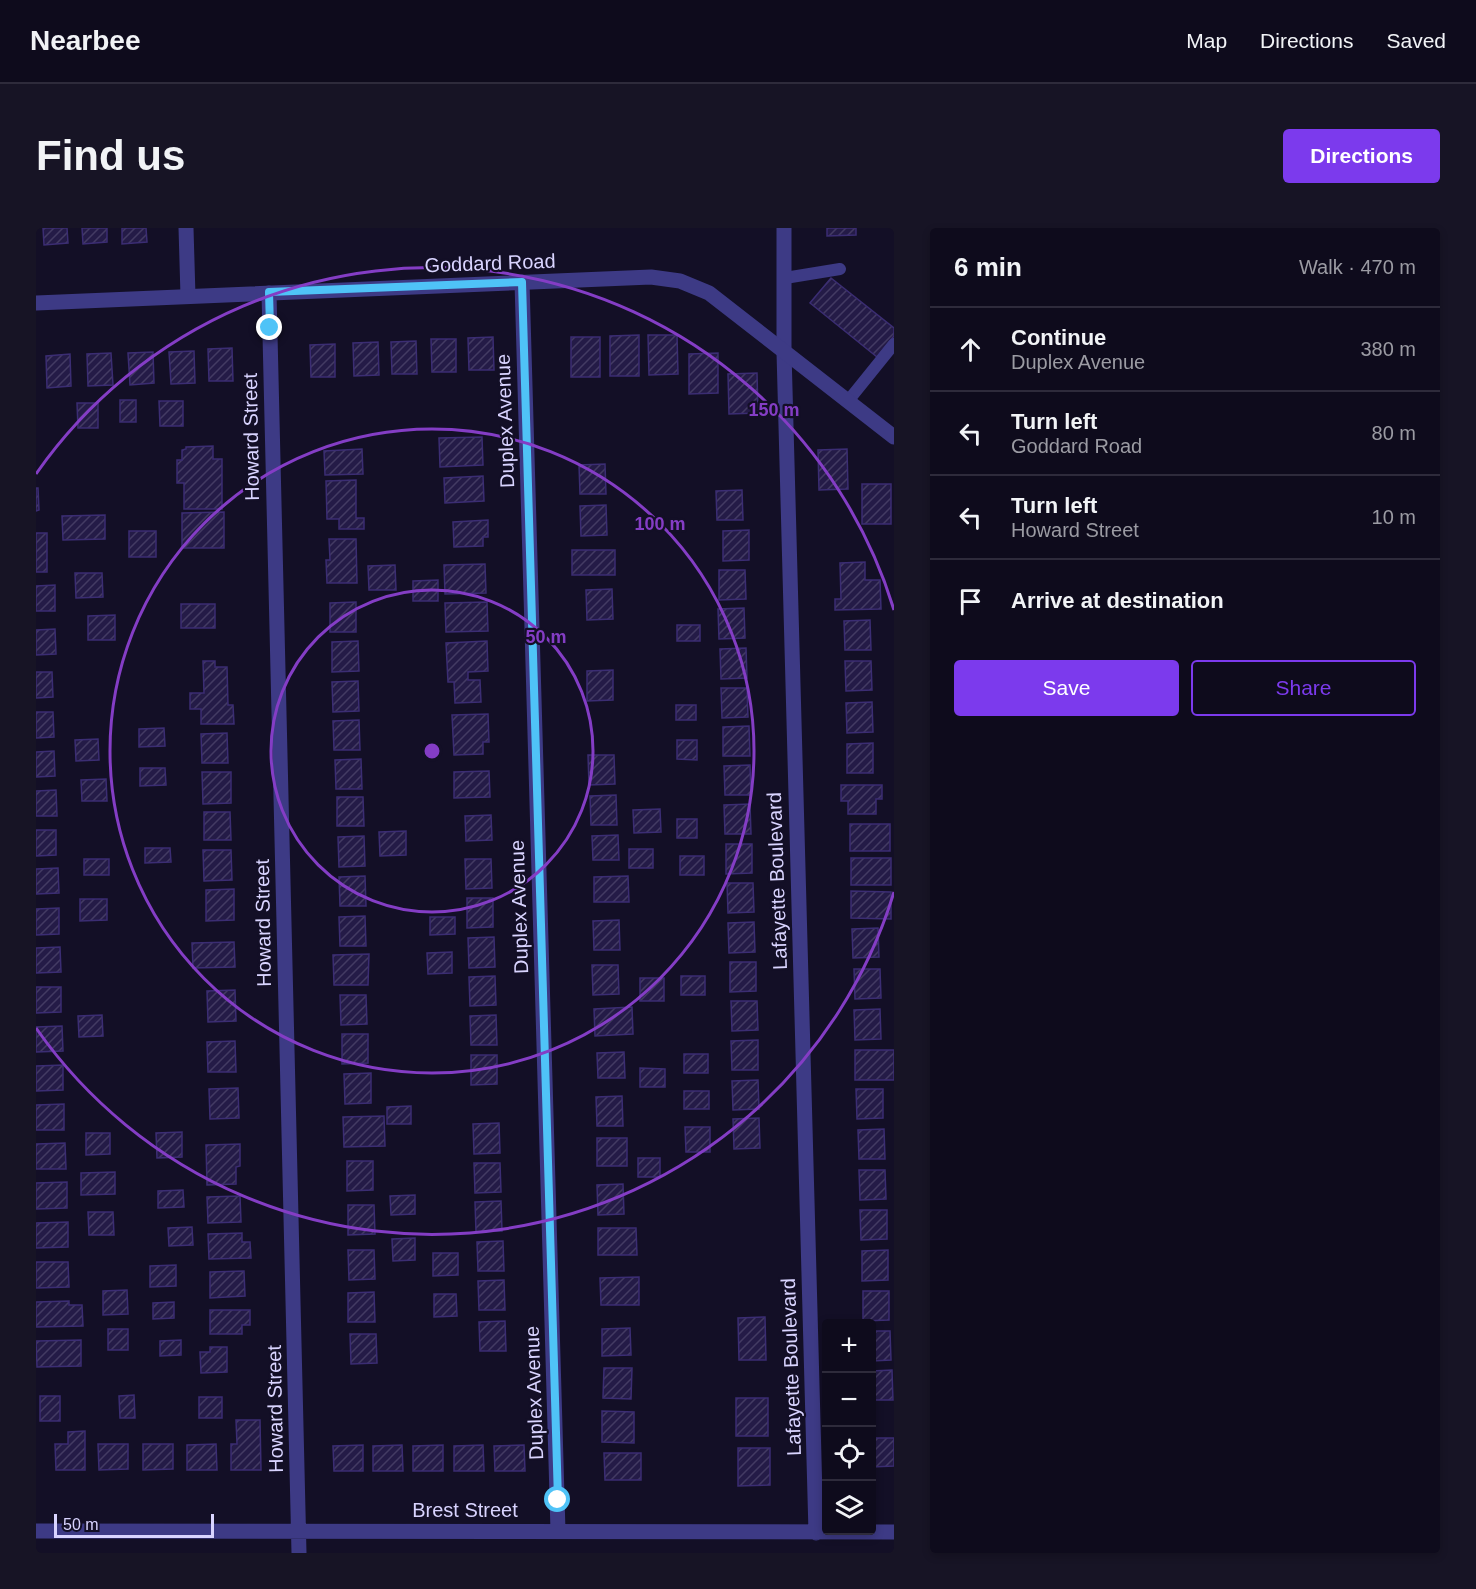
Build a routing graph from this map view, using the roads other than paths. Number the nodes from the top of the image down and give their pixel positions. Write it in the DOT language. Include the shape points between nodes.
graph roads {
  1 [pos="186,228"];
  2 [pos="784,228"];
  3 [pos="840,269"];
  4 [pos="785,278"];
  5 [pos="522,282"];
  6 [pos="269,292"];
  7 [pos="188,297"];
  8 [pos="36,303"];
  9 [pos="894,344"];
  10 [pos="784,352"];
  11 [pos="848,401"];
  12 [pos="894,437"];
  13 [pos="36,1531"];
  14 [pos="299,1531"];
  15 [pos="558,1531"];
  16 [pos="894,1532"];
  17 [pos="816,1533"];
  18 [pos="299,1553"];
  1 -- 7 [label="street"];
  2 -- 4 [label="street, Lafayette Boulevard"];
  3 -- 4 [label="lane"];
  4 -- 10 [label="street, Lafayette Boulevard"];
  5 -- 6 [label="street, Goddard Road"];
  5 -- 10 [label="street, Goddard Road" via="651,277 680,281 709,293"];
  5 -- 15 [label="street, Duplex Avenue"];
  6 -- 7 [label="street, Goddard Road"];
  6 -- 14 [label="street, Howard Street"];
  7 -- 8 [label="street, Goddard Road"];
  9 -- 11 [label="lane"];
  10 -- 11 [label="street, Goddard Road"];
  10 -- 17 [label="street, Lafayette Boulevard"];
  11 -- 12 [label="street, Goddard Road"];
  13 -- 14 [label="street, Brest Street"];
  14 -- 15 [label="street, Brest Street"];
  14 -- 18 [label="street, Howard Street"];
  15 -- 17 [label="street, Brest Street"];
  16 -- 17 [label="street, Brest Street"];
}
